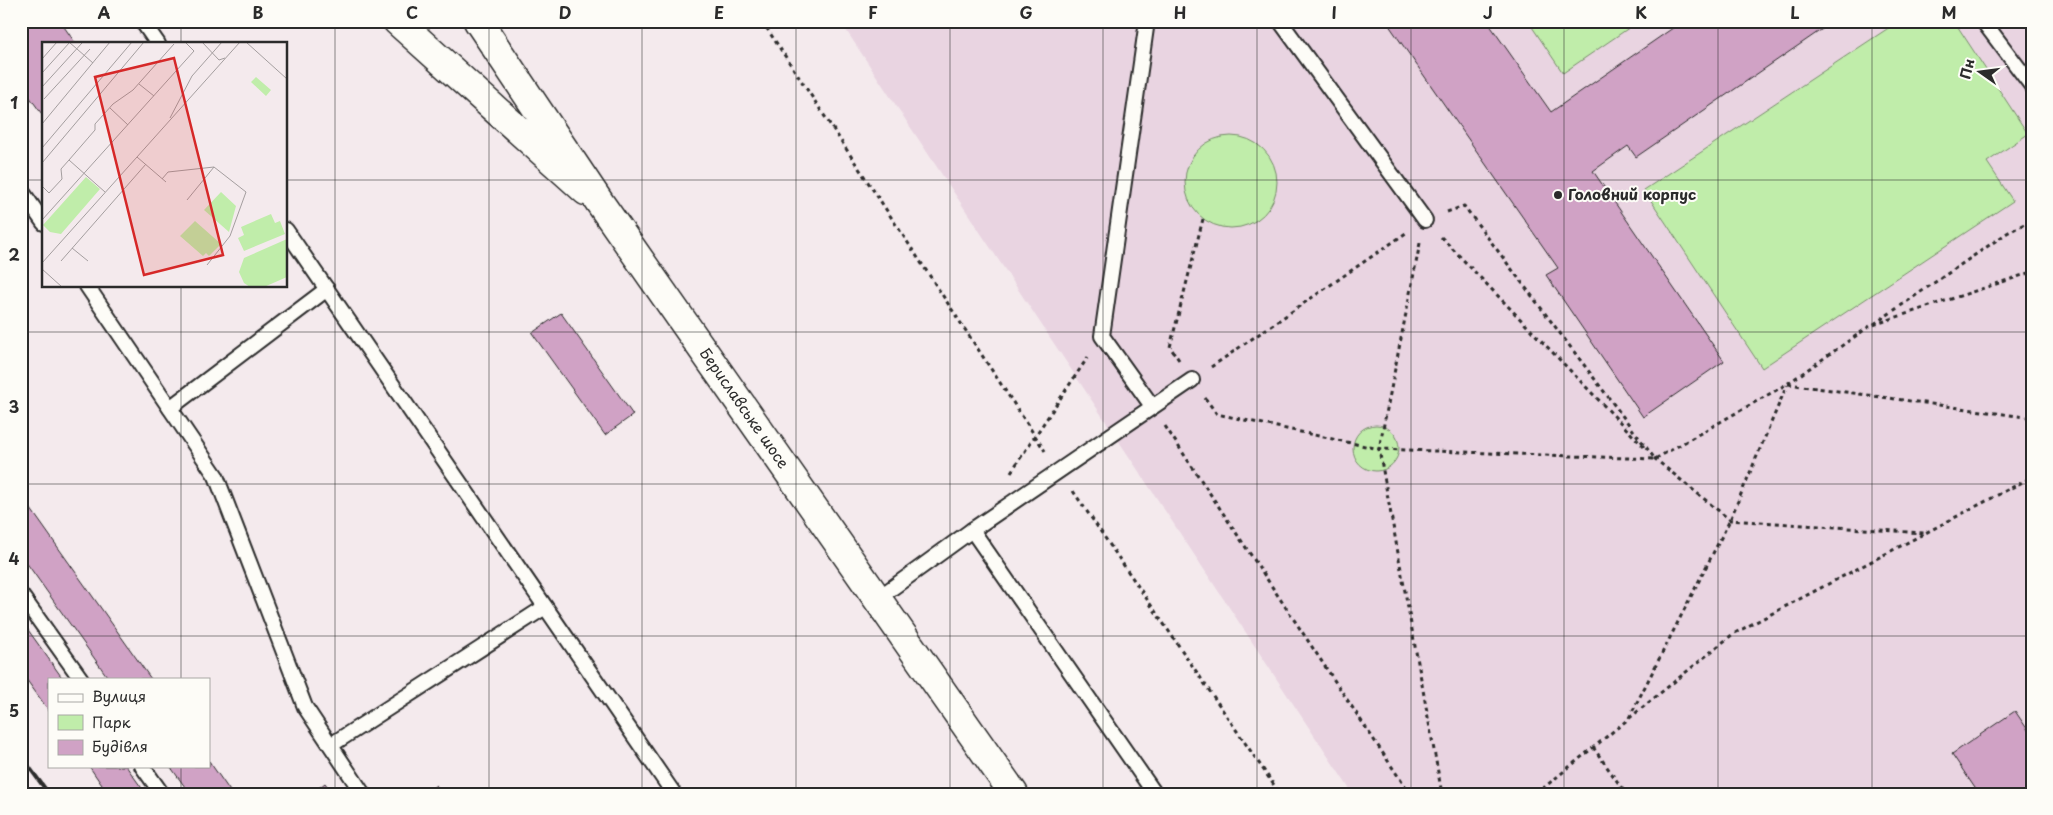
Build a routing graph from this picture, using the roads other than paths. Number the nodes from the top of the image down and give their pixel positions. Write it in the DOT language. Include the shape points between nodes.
graph roads {
  1 [pos="142,21"];
  2 [pos="398,21"];
  3 [pos="478,21"];
  4 [pos="1147,21"];
  5 [pos="1280,21"];
  6 [pos="1983,21"];
  7 [pos="157,42"];
  8 [pos="2032,86"];
  9 [pos="21,190"];
  10 [pos="600,203"];
  11 [pos="42,220"];
  12 [pos="1424,220"];
  13 [pos="288,233"];
  14 [pos="88,288"];
  15 [pos="327,289"];
  16 [pos="1192,380"];
  17 [pos="1152,406"];
  18 [pos="170,408"];
  19 [pos="972,530"];
  20 [pos="21,595"];
  21 [pos="877,598"];
  22 [pos="545,607"];
  23 [pos="79,678"];
  24 [pos="331,746"];
  25 [pos="143,768"];
  26 [pos="162,794"];
  27 [pos="363,794"];
  28 [pos="674,794"];
  29 [pos="1014,794"];
  30 [pos="1155,794"];
  1 -- 7 [label="lane"];
  2 -- 10 [label="main road"];
  3 -- 10 [label="main road, Бериславське шосе"];
  4 -- 17 [label="lane" via="1102,336"];
  5 -- 12 [label="lane"];
  6 -- 8 [label="lane"];
  9 -- 11 [label="lane"];
  10 -- 21 [label="main road, Бериславське шосе"];
  13 -- 15 [label="lane"];
  14 -- 18 [label="lane"];
  15 -- 18 [label="lane"];
  15 -- 22 [label="lane"];
  16 -- 17 [label="lane"];
  17 -- 19 [label="lane"];
  18 -- 24 [label="lane" via="216,476 305,707"];
  19 -- 21 [label="lane"];
  19 -- 30 [label="lane"];
  20 -- 23 [label="lane"];
  21 -- 29 [label="main road, Бериславське шосе"];
  22 -- 24 [label="lane"];
  22 -- 28 [label="lane"];
  24 -- 27 [label="lane"];
  25 -- 26 [label="lane"];
}
